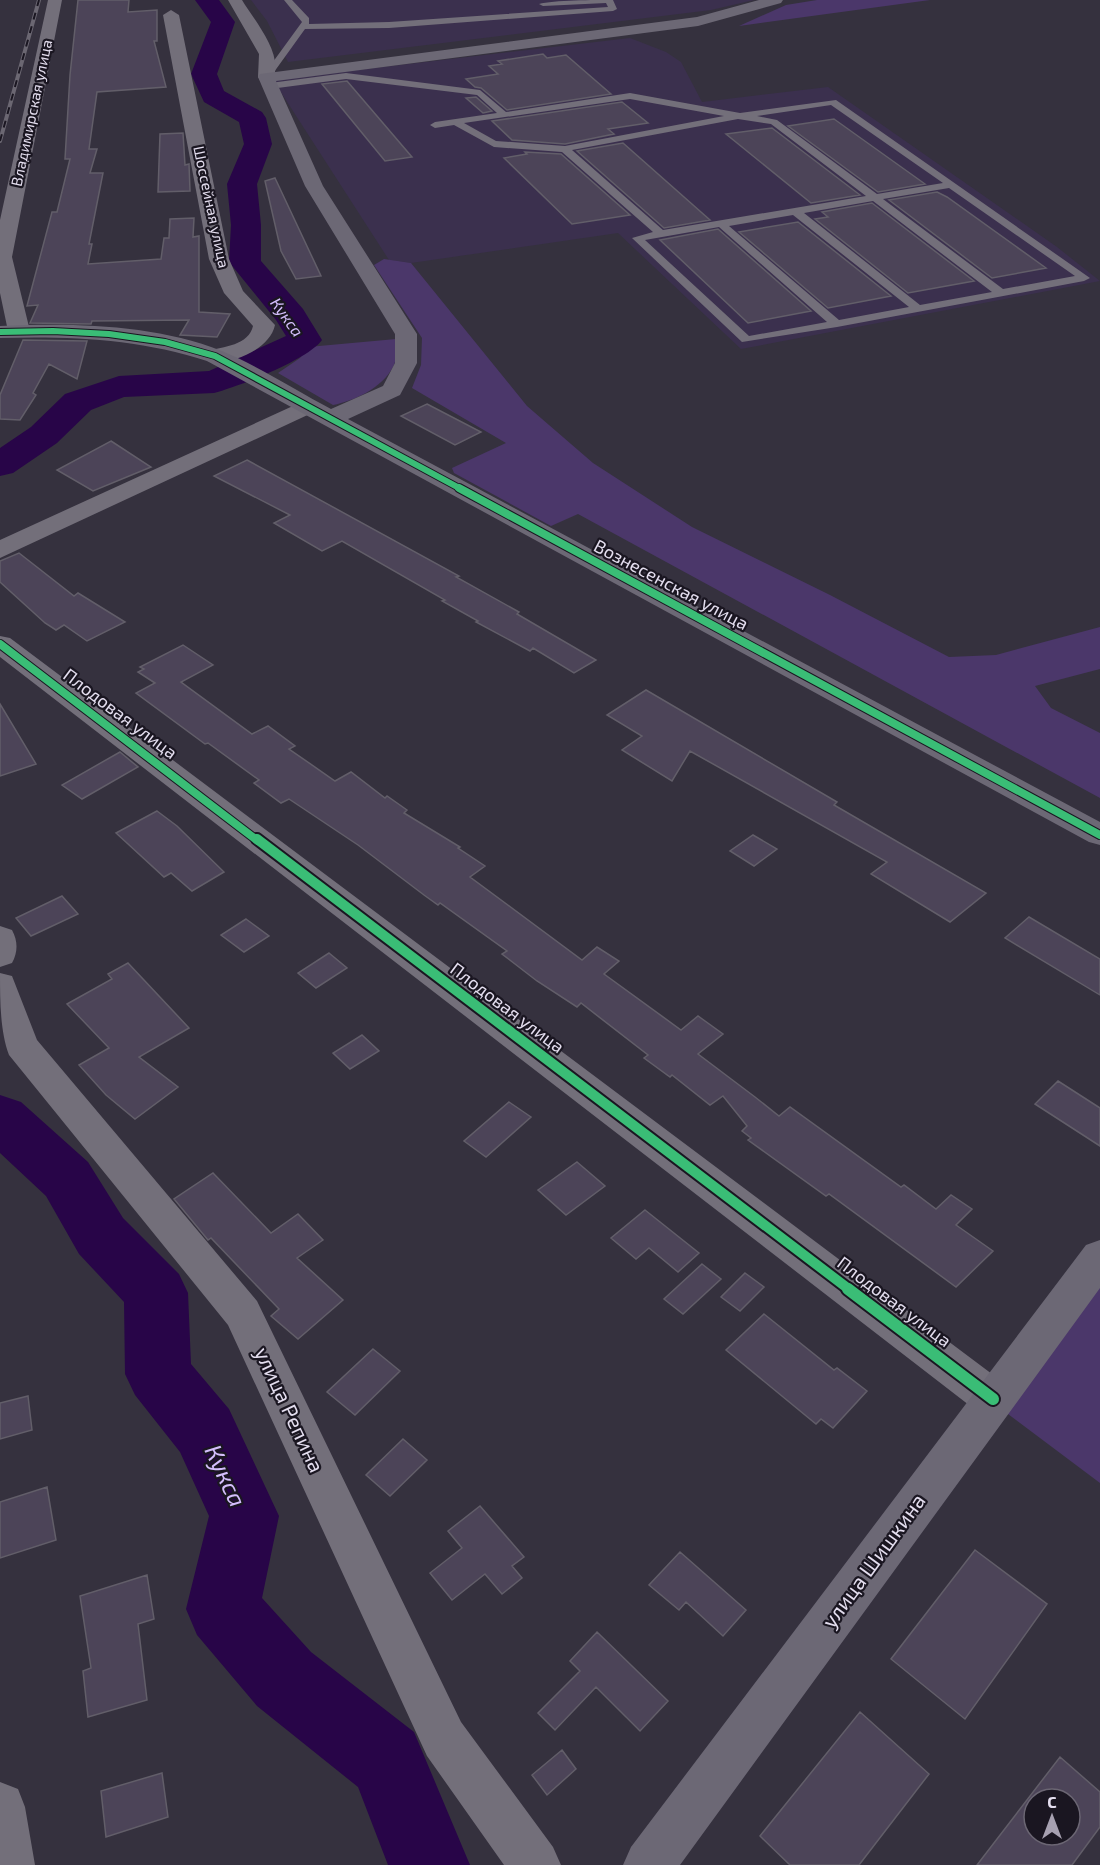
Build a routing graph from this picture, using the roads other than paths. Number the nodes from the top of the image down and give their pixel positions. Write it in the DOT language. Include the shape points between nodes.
graph roads {
  1 [pos="55,0"];
  2 [pos="235,0"];
  3 [pos="288,0"];
  4 [pos="776,0"];
  5 [pos="543,4"];
  6 [pos="171,15"];
  7 [pos="301,27"];
  8 [pos="268,82"];
  9 [pos="502,114"];
  10 [pos="738,116"];
  11 [pos="455,122"];
  12 [pos="435,125"];
  13 [pos="565,149"];
  14 [pos="951,185"];
  15 [pos="873,197"];
  16 [pos="795,211"];
  17 [pos="721,224"];
  18 [pos="660,233"];
  19 [pos="1001,293"];
  20 [pos="919,309"];
  21 [pos="837,324"];
  22 [pos="9,331"];
  23 [pos="221,359"];
  24 [pos="306,407"];
  25 [pos="329,419"];
  26 [pos="0,550"];
  27 [pos="0,644"];
  28 [pos="1100,835"];
  29 [pos="0,938"];
  30 [pos="0,955"];
  31 [pos="0,985"];
  32 [pos="1100,1257"];
  33 [pos="993,1399"];
  34 [pos="0,1807"];
  35 [pos="9,1865"];
  36 [pos="535,1865"];
  37 [pos="649,1865"];
  1 -- 22 [label="street, Владимирская улица" via="2,257"];
  2 -- 8 [label="street" via="267,54"];
  3 -- 7 [label="lane" via="304,16 306,22"];
  4 -- 8 [label="street" via="698,21"];
  5 -- 7 [label="lane" via="608,0 613,9 388,25"];
  6 -- 23 [label="street, Шоссейная улица" via="219,259 234,293 264,325 262,334 250,346"];
  7 -- 8 [label="lane"];
  8 -- 9 [label="lane" via="346,76 480,93"];
  8 -- 25 [label="street" via="314,186 406,334 406,363 393,390"];
  9 -- 10 [label="lane" via="630,96"];
  9 -- 11 [label="lane"];
  10 -- 13 [label="lane"];
  10 -- 14 [label="lane" via="833,102"];
  10 -- 15 [label="lane" via="774,122"];
  11 -- 12 [label="lane"];
  11 -- 13 [label="lane" via="494,144"];
  13 -- 18 [label="lane"];
  14 -- 15 [label="lane"];
  14 -- 19 [label="lane" via="1084,278"];
  15 -- 16 [label="lane"];
  15 -- 19 [label="lane"];
  16 -- 17 [label="lane"];
  16 -- 20 [label="lane"];
  17 -- 18 [label="lane"];
  17 -- 21 [label="lane"];
  18 -- 21 [label="lane" via="637,238 746,340"];
  19 -- 20 [label="lane"];
  20 -- 21 [label="lane"];
  22 -- 23 [label="street, Вознесенская улица" via="129,336 189,347"];
  23 -- 24 [label="street, Вознесенская улица"];
  24 -- 25 [label="street, Вознесенская улица"];
  24 -- 26 [label="street"];
  25 -- 28 [label="street, Вознесенская улица"];
  27 -- 33 [label="street, Плодовая улица"];
  29 -- 30 [label="street"];
  31 -- 36 [label="street, улица Репина" via="21,1046 243,1313 444,1739"];
  32 -- 33 [label="street, улица Шишкина"];
  33 -- 37 [label="street, улица Шишкина"];
  34 -- 35 [label="street"];
}
